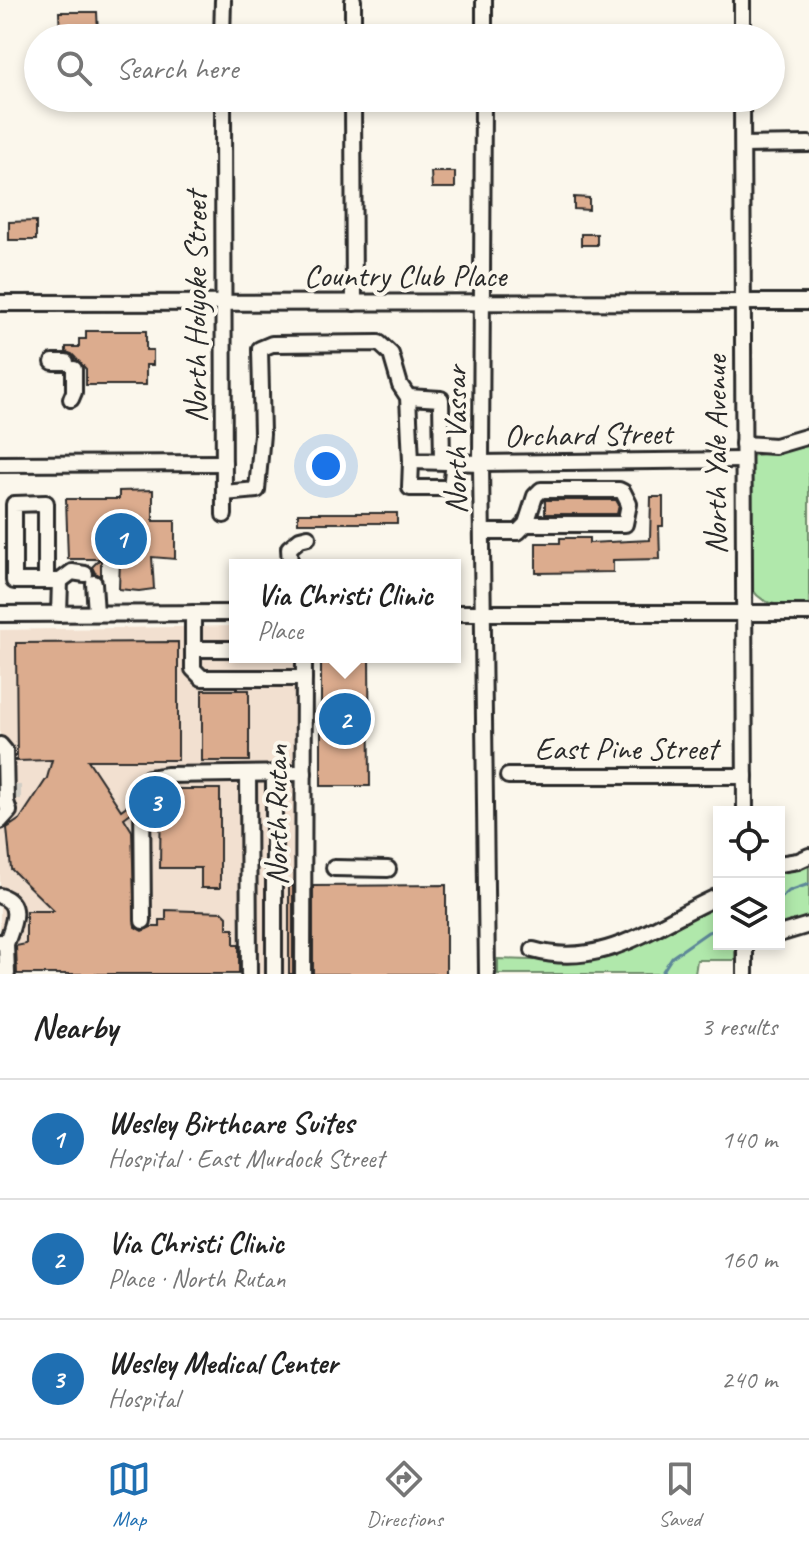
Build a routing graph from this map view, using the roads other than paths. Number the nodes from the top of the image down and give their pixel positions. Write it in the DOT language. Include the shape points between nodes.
graph roads {
  1 [pos="223,0"];
  2 [pos="353,0"];
  3 [pos="484,0"];
  4 [pos="742,0"];
  5 [pos="222,24"];
  6 [pos="353,24"];
  7 [pos="484,24"];
  8 [pos="742,24"];
  9 [pos="223,112"];
  10 [pos="353,112"];
  11 [pos="483,112"];
  12 [pos="742,112"];
  13 [pos="809,144"];
  14 [pos="743,145"];
  15 [pos="743,302"];
  16 [pos="809,302"];
  17 [pos="0,303"];
  18 [pos="224,303"];
  19 [pos="354,303"];
  20 [pos="482,303"];
  21 [pos="64,364"];
  22 [pos="408,397"];
  23 [pos="71,399"];
  24 [pos="809,436"];
  25 [pos="743,444"];
  26 [pos="743,460"];
  27 [pos="411,461"];
  28 [pos="448,461"];
  29 [pos="224,463"];
  30 [pos="481,463"];
  31 [pos="0,464"];
  32 [pos="224,493"];
  33 [pos="224,515"];
  34 [pos="526,524"];
  35 [pos="483,532"];
  36 [pos="308,537"];
  37 [pos="290,559"];
  38 [pos="53,581"];
  39 [pos="96,613"];
  40 [pos="193,613"];
  41 [pos="229,613"];
  42 [pos="461,613"];
  43 [pos="809,613"];
  44 [pos="0,614"];
  45 [pos="59,614"];
  46 [pos="485,614"];
  47 [pos="743,614"];
  48 [pos="193,649"];
  49 [pos="229,649"];
  50 [pos="304,663"];
  51 [pos="304,678"];
  52 [pos="2,748"];
  53 [pos="274,773"];
  54 [pos="304,773"];
  55 [pos="248,774"];
  56 [pos="508,776"];
  57 [pos="745,776"];
  58 [pos="14,780"];
  59 [pos="745,806"];
  60 [pos="8,810"];
  61 [pos="809,856"];
  62 [pos="785,862"];
  63 [pos="334,868"];
  64 [pos="388,869"];
  65 [pos="0,896"];
  66 [pos="713,899"];
  67 [pos="143,921"];
  68 [pos="809,925"];
  69 [pos="785,932"];
  70 [pos="3,943"];
  71 [pos="533,950"];
  72 [pos="745,950"];
  73 [pos="7,974"];
  74 [pos="249,974"];
  75 [pos="274,974"];
  76 [pos="303,974"];
  77 [pos="487,974"];
  78 [pos="745,974"];
  1 -- 5 [label="street"];
  2 -- 6 [label="street"];
  3 -- 7 [label="street"];
  4 -- 8 [label="street"];
  9 -- 18 [label="street, North Holyoke Street"];
  10 -- 19 [label="street"];
  11 -- 20 [label="street, North Vassar"];
  12 -- 14 [label="street, North Yale Avenue"];
  13 -- 14 [label="street"];
  14 -- 15 [label="street, North Yale Avenue"];
  15 -- 16 [label="street, Country Club Place"];
  15 -- 20 [label="street, Country Club Place"];
  15 -- 25 [label="street, North Yale Avenue"];
  17 -- 18 [label="street, Country Club Place"];
  18 -- 19 [label="street, Country Club Place"];
  18 -- 29 [label="street, North Holyoke Street"];
  19 -- 20 [label="street, Country Club Place"];
  20 -- 30 [label="street, North Vassar"];
  21 -- 23 [label="street" via="74,392"];
  22 -- 27 [label="street"];
  22 -- 28 [label="street" via="441,399"];
  22 -- 32 [label="street" via="391,354 379,343 284,343 260,349 257,490"];
  24 -- 25 [label="street" via="775,446"];
  25 -- 26 [label="street, North Yale Avenue"];
  26 -- 30 [label="street, Orchard Street"];
  26 -- 47 [label="street, North Yale Avenue"];
  27 -- 28 [label="street, Orchard Street"];
  27 -- 28 [label="street" via="410,488 419,490 451,488"];
  28 -- 30 [label="street, Orchard Street"];
  29 -- 31 [label="street"];
  29 -- 32 [label="street, North Holyoke Street"];
  30 -- 35 [label="street, North Vassar"];
  32 -- 33 [label="street, North Holyoke Street"];
  34 -- 34 [label="street" via="625,524 629,504 619,490 541,490"];
  34 -- 35 [label="street" via="518,532"];
  35 -- 46 [label="street, North Vassar"];
  36 -- 37 [label="street" via="289,548"];
  38 -- 38 [label="street" via="14,581 14,504 46,503"];
  38 -- 39 [label="street" via="72,572 89,578"];
  38 -- 45 [label="street"];
  39 -- 40 [label="street"];
  39 -- 45 [label="street"];
  40 -- 41 [label="street"];
  40 -- 48 [label="street"];
  42 -- 46 [label="street"];
  43 -- 47 [label="street"];
  44 -- 45 [label="street"];
  46 -- 47 [label="street"];
  46 -- 77 [label="street, North Vassar"];
  47 -- 57 [label="street, North Yale Avenue"];
  48 -- 49 [label="street"];
  48 -- 51 [label="street" via="193,669 202,678"];
  50 -- 51 [label="street, North Rutan"];
  51 -- 54 [label="street, North Rutan"];
  52 -- 58 [label="street"];
  52 -- 60 [label="street"];
  53 -- 54 [label="street"];
  53 -- 55 [label="street"];
  53 -- 75 [label="street"];
  54 -- 76 [label="street, North Rutan"];
  55 -- 67 [label="street" via="167,775 144,783"];
  55 -- 74 [label="street"];
  56 -- 57 [label="street, East Pine Street"];
  57 -- 59 [label="street, North Yale Avenue"];
  61 -- 62 [label="street"];
  63 -- 64 [label="street"];
  65 -- 70 [label="street" via="13,906 16,919"];
  66 -- 71 [label="street" via="605,951 552,955"];
  68 -- 69 [label="street"];
  70 -- 73 [label="street"];
  72 -- 78 [label="street"];
}
